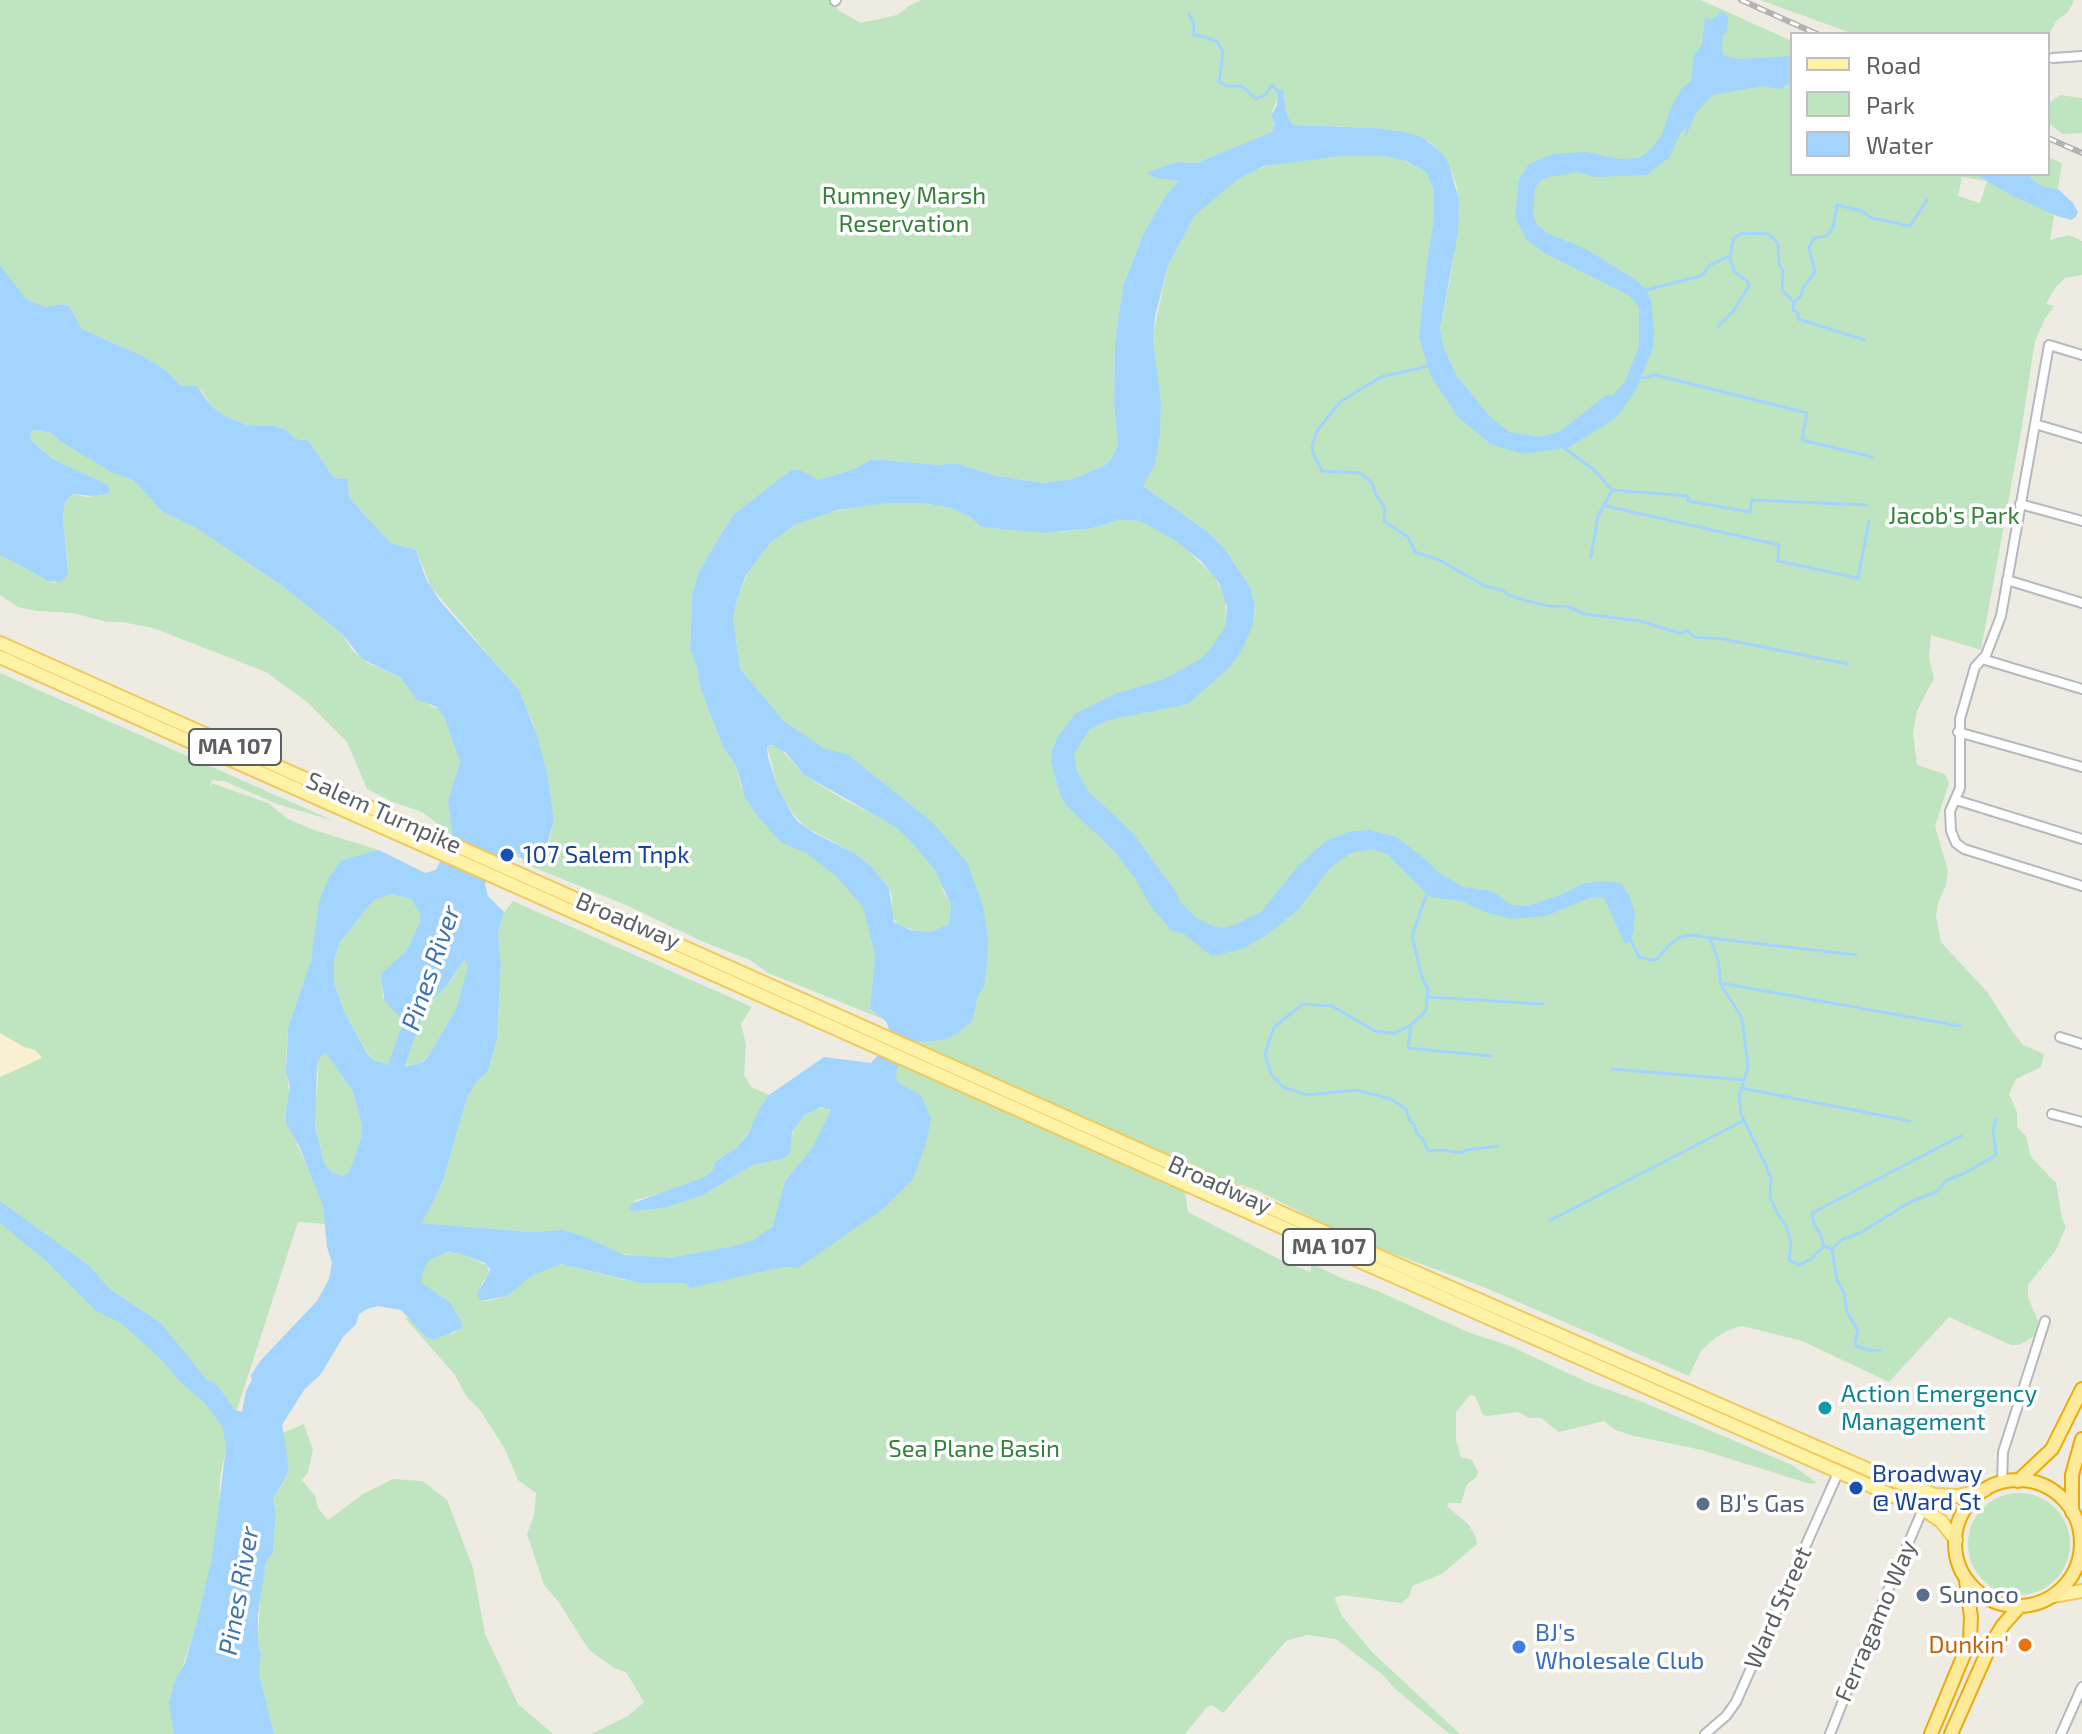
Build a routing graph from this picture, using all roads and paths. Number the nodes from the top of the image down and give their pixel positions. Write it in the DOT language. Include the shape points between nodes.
graph roads {
  1 [pos="2082,56"];
  2 [pos="2053,58"];
  3 [pos="2082,355"];
  4 [pos="2035,424"];
  5 [pos="2082,438"];
  6 [pos="2020,504"];
  7 [pos="2082,521"];
  8 [pos="2007,580"];
  9 [pos="2082,603"];
  10 [pos="0,643"];
  11 [pos="0,657"];
  12 [pos="1982,659"];
  13 [pos="2082,689"];
  14 [pos="1958,732"];
  15 [pos="2082,767"];
  16 [pos="1956,800"];
  17 [pos="2082,839"];
  18 [pos="442,847"];
  19 [pos="501,874"];
  20 [pos="2082,886"];
  21 [pos="2060,1037"];
  22 [pos="2082,1044"];
  23 [pos="908,1055"];
  24 [pos="2052,1114"];
  25 [pos="2082,1122"];
  26 [pos="2045,1321"];
  27 [pos="2082,1389"];
  28 [pos="2082,1439"];
  29 [pos="1838,1473"];
  30 [pos="2018,1481"];
  31 [pos="2002,1483"];
  32 [pos="1985,1490"];
  33 [pos="1923,1509"];
  34 [pos="2072,1512"];
  35 [pos="2081,1534"];
  36 [pos="1956,1540"];
  37 [pos="1966,1578"];
  38 [pos="2082,1591"];
  39 [pos="2053,1596"];
  40 [pos="2020,1606"];
  41 [pos="2082,1687"];
  42 [pos="1705,1734"];
  43 [pos="1830,1734"];
  44 [pos="1931,1734"];
  45 [pos="1951,1734"];
  46 [pos="2061,1734"];
  1 -- 2 [label="street"];
  3 -- 4 [label="street" via="2049,345"];
  4 -- 5 [label="street"];
  4 -- 6 [label="street"];
  6 -- 7 [label="street"];
  6 -- 8 [label="street"];
  8 -- 9 [label="street"];
  8 -- 12 [label="street" via="1996,633"];
  10 -- 18 [label="main road, Salem Turnpike / MA 107"];
  11 -- 18 [label="main road, Salem Turnpike / MA 107"];
  12 -- 13 [label="street"];
  12 -- 14 [label="street" via="1975,667"];
  14 -- 15 [label="street"];
  14 -- 16 [label="street"];
  16 -- 17 [label="street"];
  16 -- 20 [label="street" via="1950,811 1951,831 1964,849"];
  18 -- 19 [label="main road, Salem Turnpike / MA 107"];
  19 -- 23 [label="main road, Broadway / MA 107"];
  21 -- 22 [label="street"];
  23 -- 29 [label="main road, Broadway / MA 107"];
  23 -- 32 [label="main road, Broadway / MA 107" via="1890,1479 1935,1495"];
  24 -- 25 [label="street"];
  26 -- 31 [label="street" via="2003,1452"];
  27 -- 30 [label="highway" via="2052,1449"];
  28 -- 34 [label="highway" via="2072,1475"];
  29 -- 33 [label="main road, Broadway / MA 107"];
  29 -- 42 [label="street, Ward Street" via="1736,1702"];
  30 -- 31 [label="highway"];
  30 -- 34 [label="highway" via="2049,1489"];
  31 -- 32 [label="highway"];
  32 -- 36 [label="highway" via="1966,1509"];
  33 -- 36 [label="main road, Broadway / MA 107"];
  33 -- 43 [label="street, Ferragamo Way"];
  34 -- 35 [label="highway"];
  35 -- 39 [label="highway" via="2077,1564"];
  36 -- 37 [label="highway"];
  37 -- 40 [label="highway" via="1989,1599"];
  37 -- 44 [label="highway" via="1970,1640"];
  38 -- 39 [label="main road"];
  39 -- 40 [label="highway"];
  40 -- 45 [label="highway" via="1990,1646"];
  41 -- 46 [label="street"];
}
